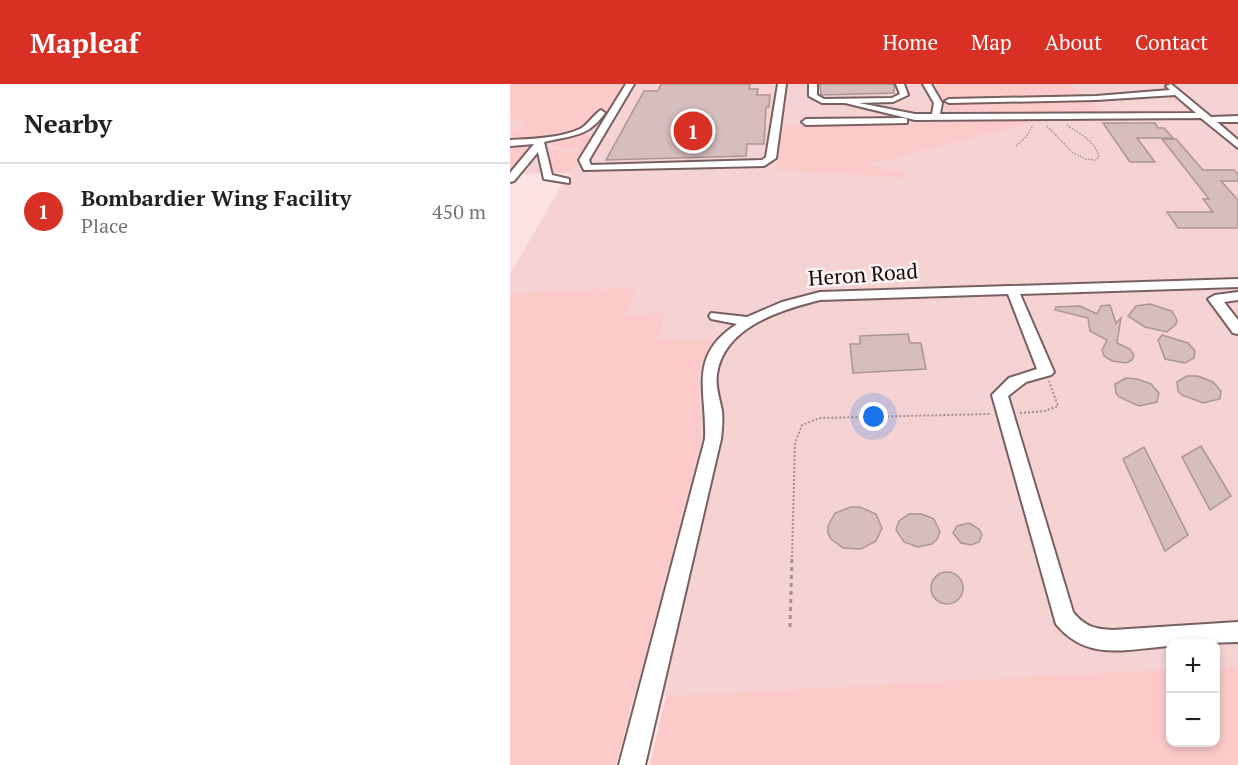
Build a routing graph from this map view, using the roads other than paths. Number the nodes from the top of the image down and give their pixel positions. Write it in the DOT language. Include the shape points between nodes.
graph roads {
  1 [pos="620,84"];
  2 [pos="630,84"];
  3 [pos="782,84"];
  4 [pos="813,84"];
  5 [pos="900,84"];
  6 [pos="927,84"];
  7 [pos="1167,84"];
  8 [pos="1178,92"];
  9 [pos="949,100"];
  10 [pos="847,101"];
  11 [pos="936,116"];
  12 [pos="915,117"];
  13 [pos="1207,118"];
  14 [pos="1238,119"];
  15 [pos="806,122"];
  16 [pos="1220,130"];
  17 [pos="1238,130"];
  18 [pos="539,142"];
  19 [pos="510,143"];
  20 [pos="1238,145"];
  21 [pos="510,179"];
  22 [pos="565,181"];
  23 [pos="1238,283"];
  24 [pos="1012,289"];
  25 [pos="1238,296"];
  26 [pos="716,316"];
  27 [pos="751,322"];
  28 [pos="1238,330"];
  29 [pos="714,333"];
  30 [pos="732,335"];
  31 [pos="1238,632"];
  32 [pos="632,765"];
  1 -- 18 [label="street" via="591,128"];
  2 -- 3 [label="street" via="584,160 587,168 764,163 771,158"];
  4 -- 10 [label="street" via="813,96 822,101"];
  5 -- 10 [label="street" via="904,95 893,100"];
  6 -- 11 [label="street" via="938,103"];
  7 -- 8 [label="street"];
  8 -- 9 [label="street" via="1096,98"];
  8 -- 13 [label="street"];
  10 -- 12 [label="street"];
  11 -- 12 [label="street"];
  11 -- 13 [label="street"];
  12 -- 15 [label="street" via="907,121"];
  13 -- 14 [label="street"];
  13 -- 16 [label="street"];
  16 -- 17 [label="street"];
  16 -- 20 [label="street"];
  18 -- 19 [label="street"];
  18 -- 21 [label="street"];
  18 -- 22 [label="street" via="545,173"];
  23 -- 24 [label="street, Heron Road"];
  24 -- 27 [label="street, Heron Road" via="820,296"];
  24 -- 31 [label="street" via="1046,372 1009,383 1000,395 1064,617 1090,639"];
  25 -- 28 [label="street" via="1215,298"];
  26 -- 27 [label="street"];
  27 -- 30 [label="street, Heron Road"];
  29 -- 30 [label="street"];
  30 -- 32 [label="street, Heron Road" via="714,358 709,375 714,416 711,447"];
}
